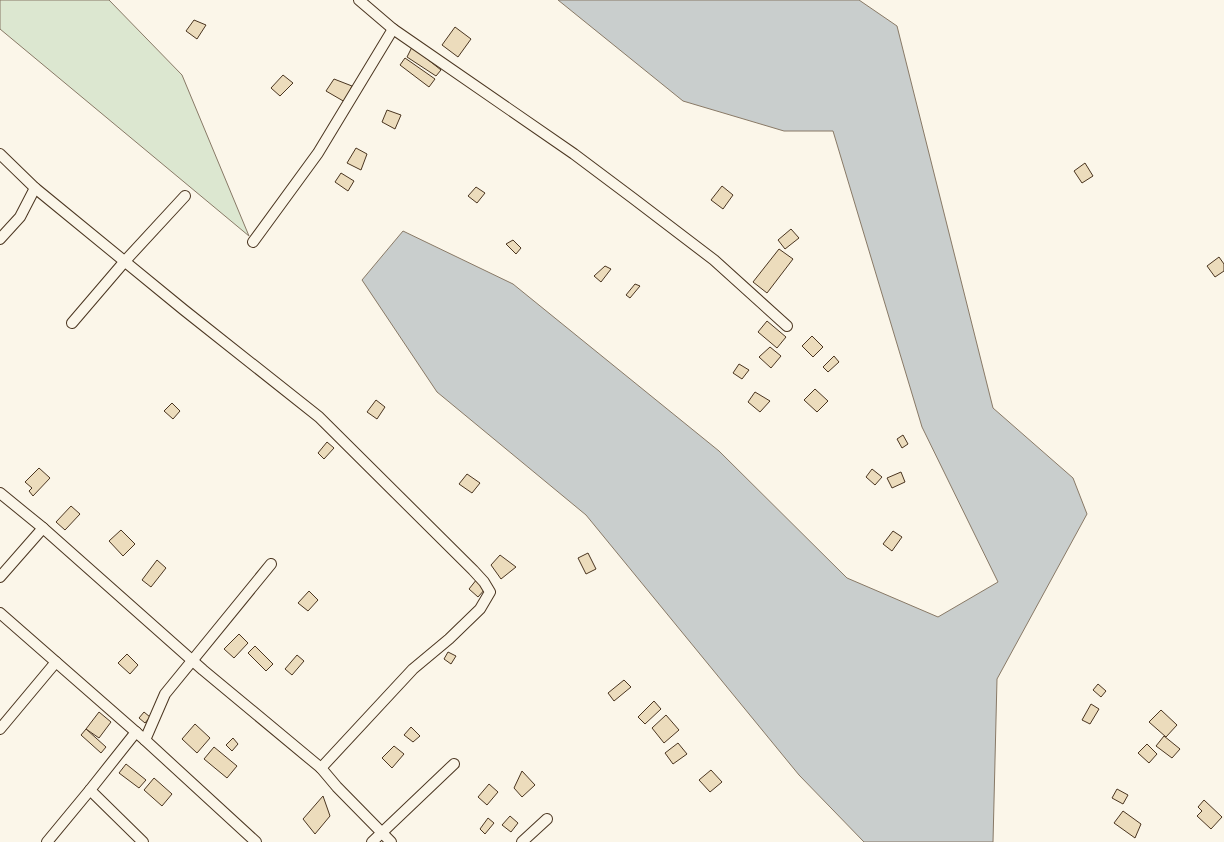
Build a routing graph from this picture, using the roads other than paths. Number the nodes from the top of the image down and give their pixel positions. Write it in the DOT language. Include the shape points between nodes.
graph roads {
  1 [pos="359,0"];
  2 [pos="393,29"];
  3 [pos="0,154"];
  4 [pos="35,188"];
  5 [pos="186,196"];
  6 [pos="0,239"];
  7 [pos="253,242"];
  8 [pos="125,262"];
  9 [pos="72,323"];
  10 [pos="788,326"];
  11 [pos="0,493"];
  12 [pos="43,528"];
  13 [pos="271,564"];
  14 [pos="0,577"];
  15 [pos="0,614"];
  16 [pos="192,660"];
  17 [pos="56,662"];
  18 [pos="0,729"];
  19 [pos="136,732"];
  20 [pos="145,740"];
  21 [pos="454,764"];
  22 [pos="321,768"];
  23 [pos="90,790"];
  24 [pos="547,819"];
  25 [pos="381,832"];
  26 [pos="47,842"];
  27 [pos="143,842"];
  28 [pos="256,842"];
  29 [pos="372,842"];
  30 [pos="391,842"];
  31 [pos="522,842"];
  1 -- 2 [label="street"];
  2 -- 7 [label="street" via="318,153"];
  2 -- 10 [label="street" via="574,154 634,199 714,260"];
  3 -- 4 [label="street"];
  4 -- 6 [label="street" via="20,217"];
  4 -- 8 [label="street"];
  5 -- 8 [label="street"];
  8 -- 9 [label="street"];
  8 -- 22 [label="street" via="319,417 473,570 490,592 480,609 413,669"];
  11 -- 12 [label="street"];
  12 -- 14 [label="street"];
  12 -- 16 [label="street"];
  13 -- 16 [label="street"];
  15 -- 17 [label="street"];
  16 -- 20 [label="street" via="165,694"];
  16 -- 22 [label="street"];
  17 -- 18 [label="street"];
  17 -- 19 [label="street"];
  19 -- 20 [label="street"];
  19 -- 23 [label="street"];
  20 -- 28 [label="street"];
  21 -- 25 [label="street"];
  22 -- 25 [label="street"];
  23 -- 26 [label="street"];
  23 -- 27 [label="street"];
  24 -- 31 [label="street"];
  25 -- 29 [label="street"];
  25 -- 30 [label="street"];
}
